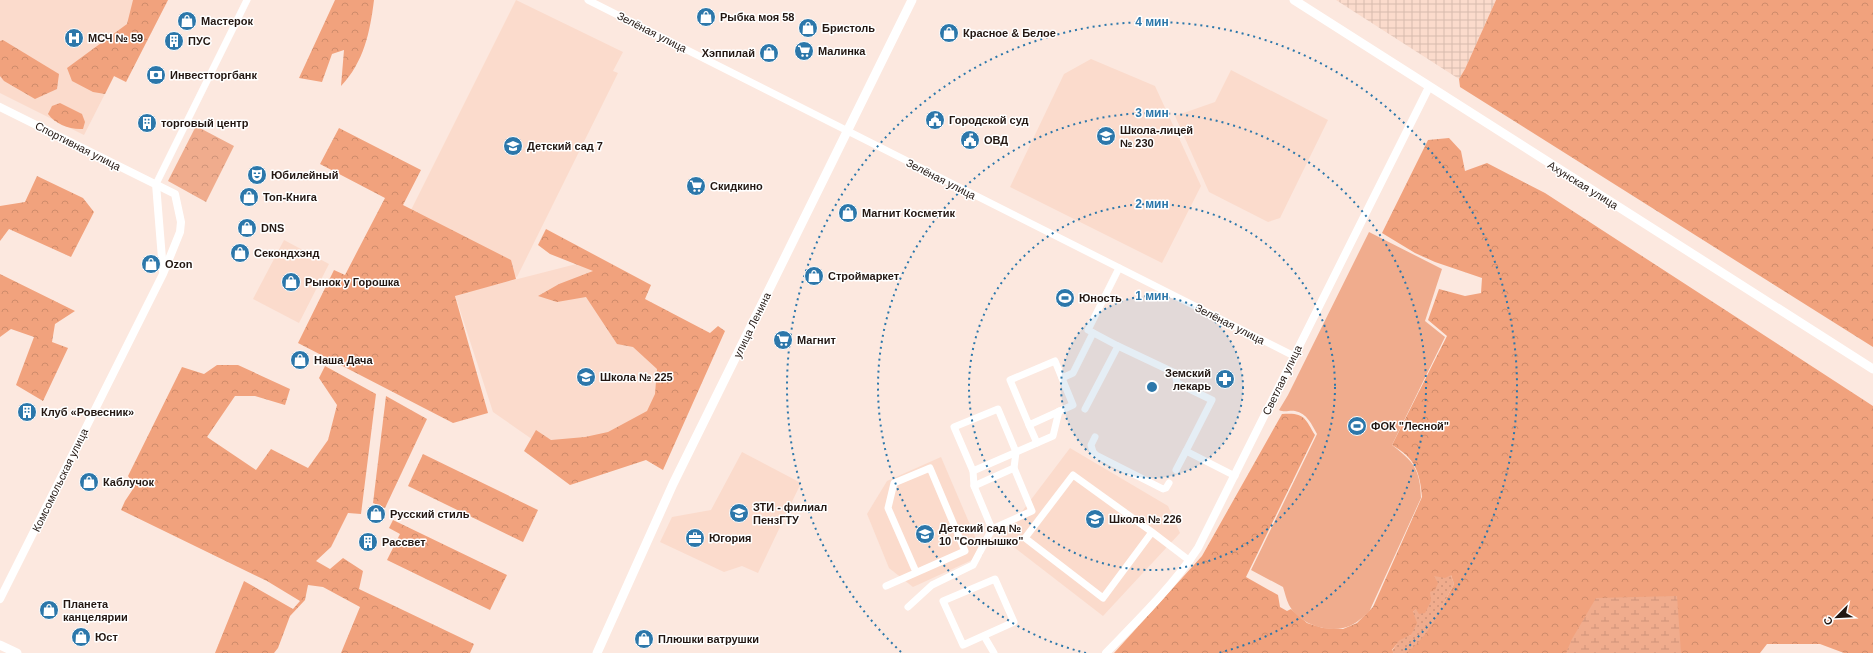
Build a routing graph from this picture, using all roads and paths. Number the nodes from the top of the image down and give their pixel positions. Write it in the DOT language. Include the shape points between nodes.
graph roads {
  1 [pos="248,0"];
  2 [pos="588,0"];
  3 [pos="912,0"];
  4 [pos="1294,0"];
  5 [pos="1429,87"];
  6 [pos="0,107"];
  7 [pos="847,132"];
  8 [pos="156,184"];
  9 [pos="160,236"];
  10 [pos="178,237"];
  11 [pos="1119,268"];
  12 [pos="163,274"];
  13 [pos="1093,332"];
  14 [pos="1118,346"];
  15 [pos="1294,356"];
  16 [pos="1873,369"];
  17 [pos="1062,378"];
  18 [pos="1085,409"];
  19 [pos="1059,411"];
  20 [pos="1029,425"];
  21 [pos="1095,437"];
  22 [pos="1037,443"];
  23 [pos="1186,451"];
  24 [pos="1016,452"];
  25 [pos="1014,468"];
  26 [pos="1176,470"];
  27 [pos="973,471"];
  28 [pos="1235,476"];
  29 [pos="1169,483"];
  30 [pos="974,486"];
  31 [pos="992,529"];
  32 [pos="1152,532"];
  33 [pos="1190,561"];
  34 [pos="916,572"];
  35 [pos="886,586"];
  36 [pos="1,597"];
  37 [pos="908,607"];
  38 [pos="984,636"];
  39 [pos="0,645"];
  40 [pos="17,653"];
  41 [pos="597,653"];
  42 [pos="994,653"];
  43 [pos="1106,653"];
  1 -- 8 [label="street"];
  2 -- 7 [label="street, Зелёная улица"];
  3 -- 7 [label="main road, улица Ленина"];
  4 -- 5 [label="main road, Ахунская улица"];
  5 -- 15 [label="street, Светлая улица"];
  5 -- 16 [label="main road, Ахунская улица"];
  6 -- 8 [label="street, Спортивная улица"];
  7 -- 11 [label="street, Зелёная улица"];
  7 -- 41 [label="main road, улица Ленина" via="673,484"];
  8 -- 9 [label="street"];
  8 -- 10 [label="street, Комсомольская улица" via="175,194 180,222"];
  9 -- 10 [label="street" via="169,241"];
  9 -- 12 [label="street"];
  10 -- 12 [label="street, Комсомольская улица"];
  11 -- 13 [label="street" via="1088,330"];
  11 -- 15 [label="street, Зелёная улица"];
  12 -- 36 [label="street, Комсомольская улица"];
  13 -- 14 [label="street"];
  13 -- 17 [label="street" via="1073,373"];
  14 -- 18 [label="street"];
  14 -- 23 [label="street" via="1175,373 1177,383 1212,400"];
  15 -- 28 [label="street, Светлая улица"];
  17 -- 19 [label="street" via="1073,405"];
  17 -- 20 [label="street" via="1054,361 1010,380"];
  19 -- 20 [label="street"];
  19 -- 22 [label="street" via="1053,436"];
  20 -- 22 [label="street"];
  21 -- 29 [label="street" via="1091,449 1096,455 1163,489"];
  22 -- 24 [label="street"];
  23 -- 26 [label="street"];
  23 -- 28 [label="street"];
  24 -- 25 [label="street"];
  24 -- 27 [label="street"];
  24 -- 27 [label="street" via="998,409 954,427"];
  25 -- 30 [label="street"];
  25 -- 31 [label="street" via="1032,511"];
  27 -- 30 [label="street"];
  28 -- 33 [label="street, Светлая улица" via="1205,537"];
  30 -- 31 [label="street"];
  31 -- 37 [label="street" via="973,565 932,585"];
  32 -- 32 [label="street" via="1073,475 1025,538 1103,598"];
  32 -- 33 [label="street"];
  33 -- 43 [label="street, Светлая улица" via="1161,598"];
  34 -- 34 [label="street" via="888,508 894,483 930,468 965,551"];
  34 -- 35 [label="street"];
  38 -- 38 [label="street" via="963,646 943,602 995,579 1014,622"];
  38 -- 42 [label="street"];
  39 -- 40 [label="main road"];
}
